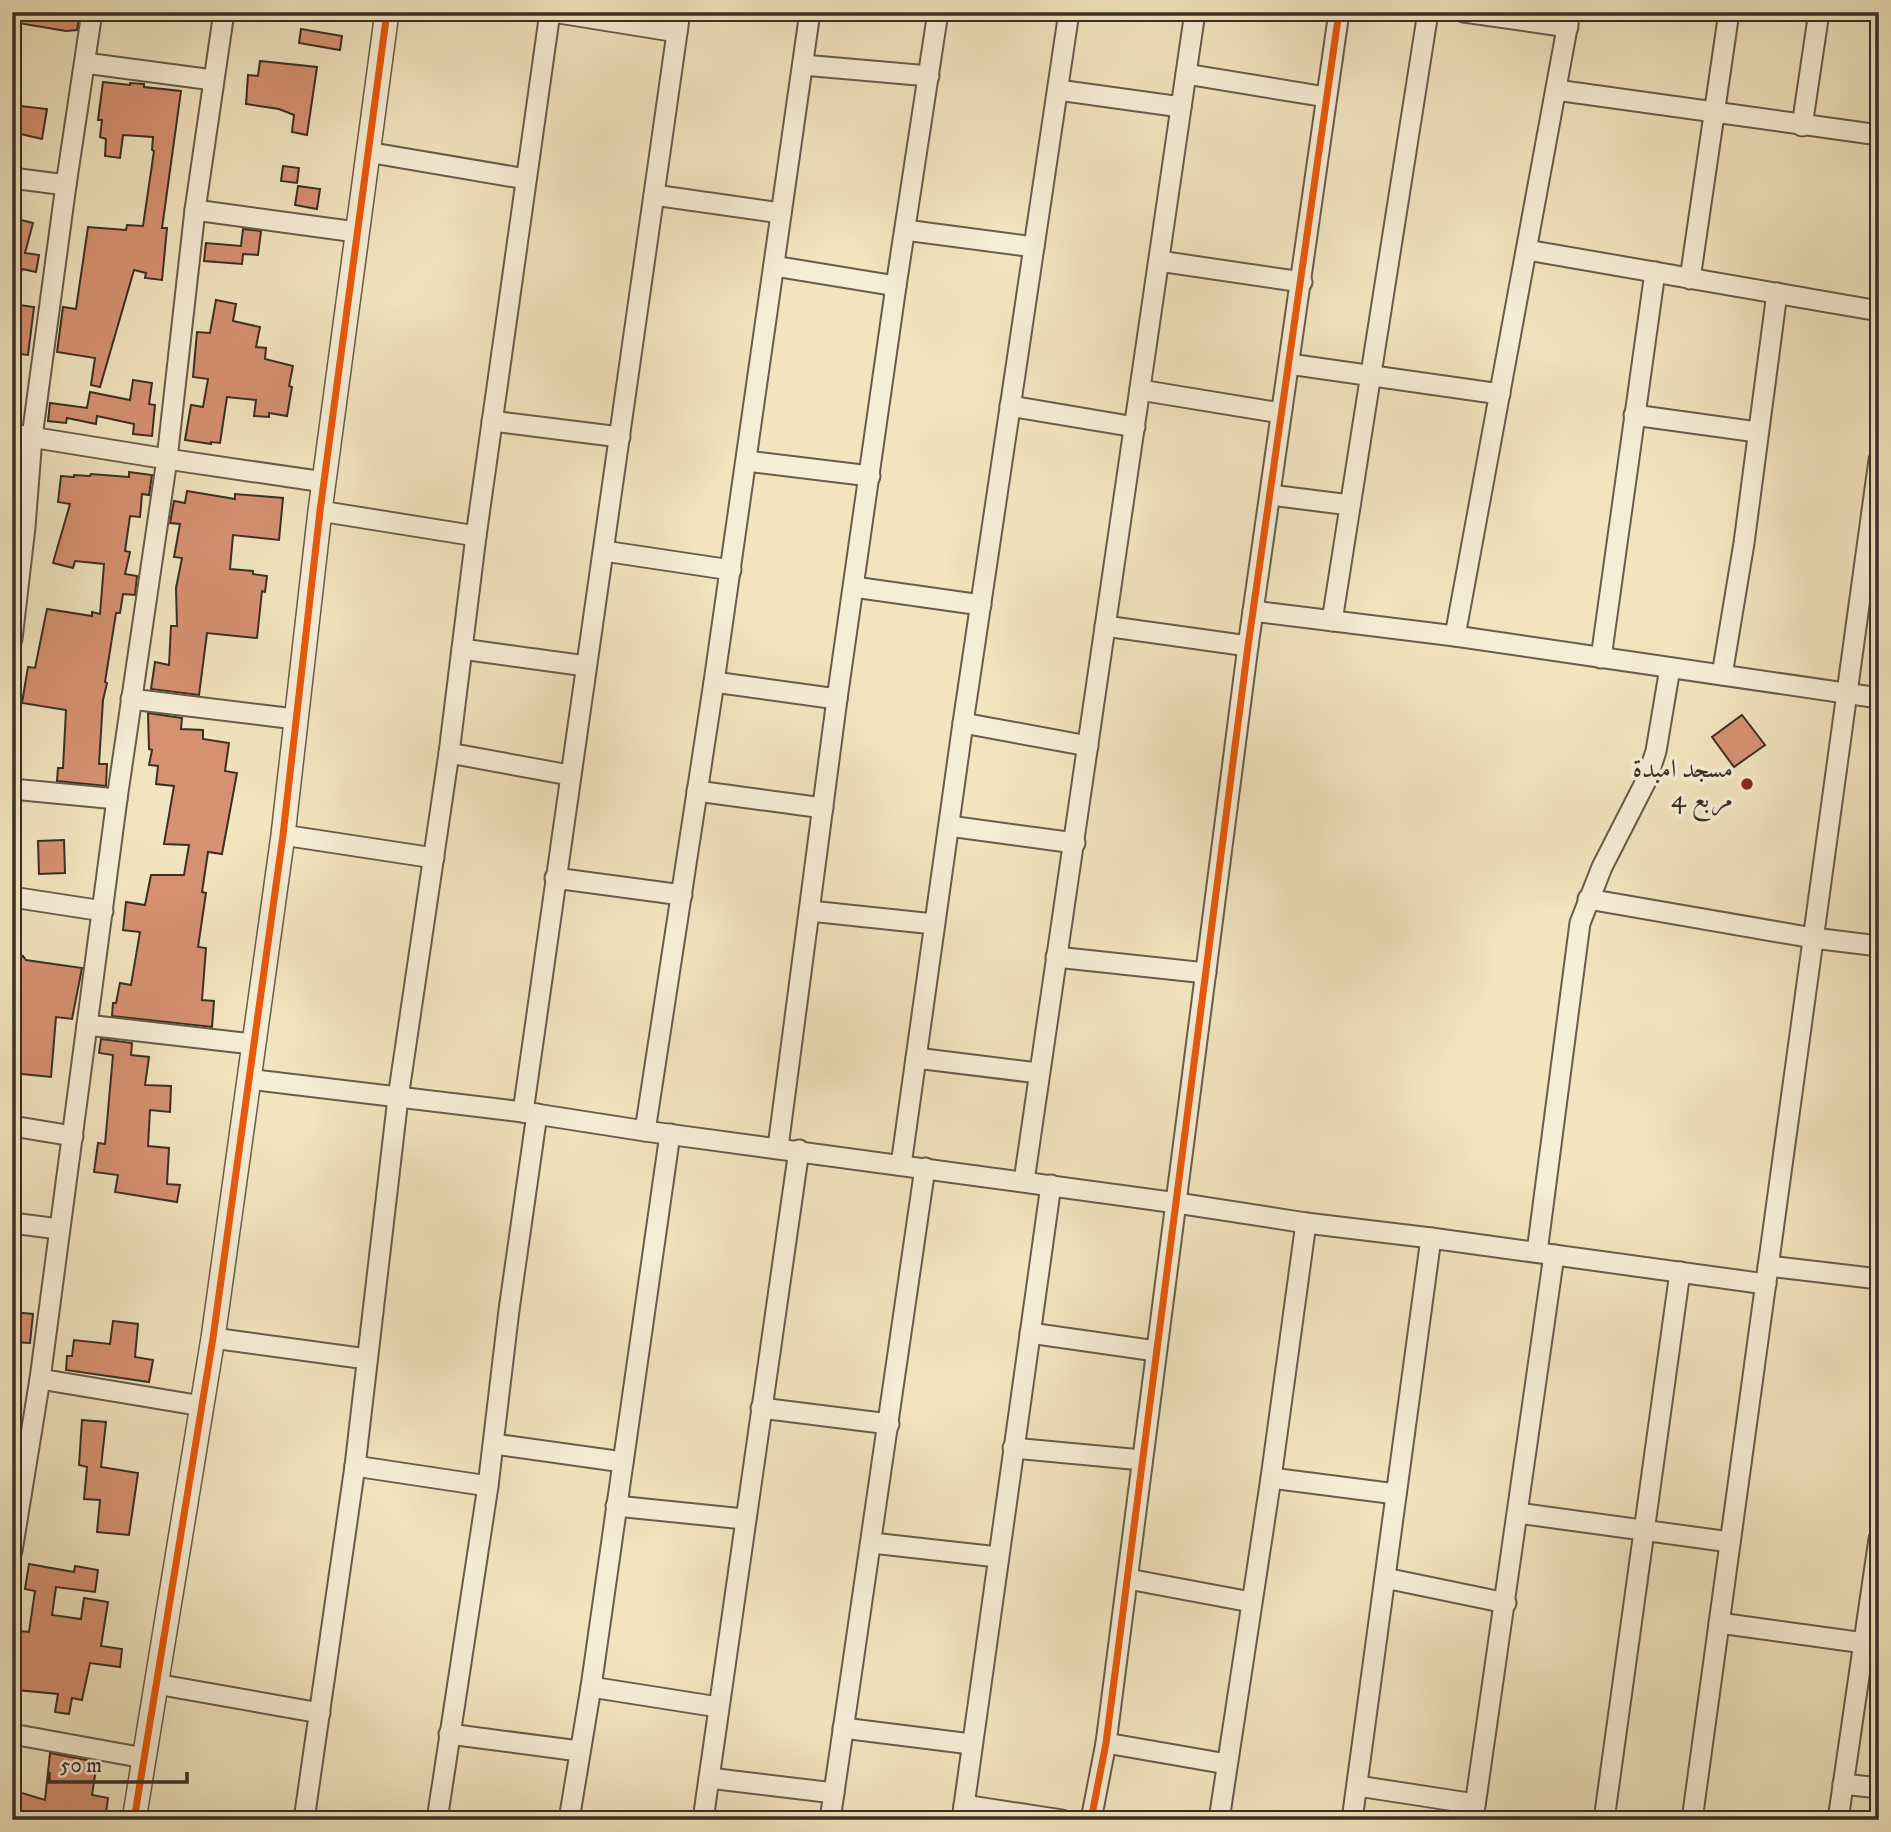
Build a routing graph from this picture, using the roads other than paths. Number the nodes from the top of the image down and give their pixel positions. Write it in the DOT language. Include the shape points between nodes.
graph roads {
  1 [pos="92,12"];
  2 [pos="224,12"];
  3 [pos="387,12"];
  4 [pos="552,12"];
  5 [pos="680,12"];
  6 [pos="810,12"];
  7 [pos="938,12"];
  8 [pos="1069,12"];
  9 [pos="1195,12"];
  10 [pos="1339,12"];
  11 [pos="1428,12"];
  12 [pos="1464,12"];
  13 [pos="1729,12"];
  14 [pos="1819,12"];
  15 [pos="1569,20"];
  16 [pos="677,32"];
  17 [pos="85,63"];
  18 [pos="803,65"];
  19 [pos="1186,74"];
  20 [pos="929,76"];
  21 [pos="213,80"];
  22 [pos="1058,90"];
  23 [pos="1556,90"];
  24 [pos="1326,97"];
  25 [pos="1181,107"];
  26 [pos="1714,112"];
  27 [pos="1801,126"];
  28 [pos="1879,135"];
  29 [pos="367,152"];
  30 [pos="12,178"];
  31 [pos="526,179"];
  32 [pos="66,185"];
  33 [pos="654,195"];
  34 [pos="195,210"];
  35 [pos="780,213"];
  36 [pos="905,230"];
  37 [pos="356,232"];
  38 [pos="1034,247"];
  39 [pos="1527,250"];
  40 [pos="1159,261"];
  41 [pos="774,267"];
  42 [pos="1655,271"];
  43 [pos="1690,279"];
  44 [pos="1302,282"];
  45 [pos="896,286"];
  46 [pos="1777,293"];
  47 [pos="1879,311"];
  48 [pos="1289,364"];
  49 [pos="1370,374"];
  50 [pos="1140,390"];
  51 [pos="1500,394"];
  52 [pos="1010,405"];
  53 [pos="1281,413"];
  54 [pos="1634,415"];
  55 [pos="492,421"];
  56 [pos="1135,426"];
  57 [pos="1758,432"];
  58 [pos="12,434"];
  59 [pos="32,437"];
  60 [pos="620,437"];
  61 [pos="167,459"];
  62 [pos="1879,460"];
  63 [pos="747,461"];
  64 [pos="870,476"];
  65 [pos="324,482"];
  66 [pos="1270,495"];
  67 [pos="1350,505"];
  68 [pos="320,511"];
  69 [pos="476,536"];
  70 [pos="604,551"];
  71 [pos="731,570"];
  72 [pos="855,587"];
  73 [pos="15,590"];
  74 [pos="981,605"];
  75 [pos="1254,611"];
  76 [pos="1332,621"];
  77 [pos="1105,626"];
  78 [pos="1455,636"];
  79 [pos="12,639"];
  80 [pos="1248,646"];
  81 [pos="462,649"];
  82 [pos="1601,658"];
  83 [pos="586,666"];
  84 [pos="1670,668"];
  85 [pos="1722,676"];
  86 [pos="715,682"];
  87 [pos="1847,693"];
  88 [pos="1879,698"];
  89 [pos="131,699"];
  90 [pos="837,699"];
  91 [pos="295,719"];
  92 [pos="963,723"];
  93 [pos="1088,746"];
  94 [pos="449,753"];
  95 [pos="569,775"];
  96 [pos="12,789"];
  97 [pos="697,791"];
  98 [pos="117,799"];
  99 [pos="823,808"];
  100 [pos="949,826"];
  101 [pos="283,835"];
  102 [pos="1075,843"];
  103 [pos="434,858"];
  104 [pos="555,878"];
  105 [pos="682,895"];
  106 [pos="12,897"];
  107 [pos="1588,899"];
  108 [pos="103,911"];
  109 [pos="810,911"];
  110 [pos="934,924"];
  111 [pos="1813,938"];
  112 [pos="1879,947"];
  113 [pos="1056,957"];
  114 [pos="1206,973"];
  115 [pos="87,1025"];
  116 [pos="252,1044"];
  117 [pos="916,1058"];
  118 [pos="1038,1073"];
  119 [pos="248,1079"];
  120 [pos="398,1098"];
  121 [pos="530,1113"];
  122 [pos="12,1126"];
  123 [pos="645,1131"];
  124 [pos="670,1134"];
  125 [pos="73,1136"];
  126 [pos="778,1147"];
  127 [pos="799,1150"];
  128 [pos="901,1165"];
  129 [pos="925,1168"];
  130 [pos="1024,1181"];
  131 [pos="1051,1185"];
  132 [pos="1177,1203"];
  133 [pos="12,1223"];
  134 [pos="1306,1223"];
  135 [pos="60,1229"];
  136 [pos="1431,1238"];
  137 [pos="1546,1253"];
  138 [pos="1680,1272"];
  139 [pos="1767,1275"];
  140 [pos="1879,1279"];
  141 [pos="1030,1333"];
  142 [pos="213,1338"];
  143 [pos="1156,1351"];
  144 [pos="367,1359"];
  145 [pos="40,1379"];
  146 [pos="202,1406"];
  147 [pos="761,1408"];
  148 [pos="889,1424"];
  149 [pos="494,1444"];
  150 [pos="1013,1448"];
  151 [pos="1142,1460"];
  152 [pos="623,1462"];
  153 [pos="355,1466"];
  154 [pos="1271,1478"];
  155 [pos="488,1486"];
  156 [pos="1396,1494"];
  157 [pos="617,1506"];
  158 [pos="1518,1513"];
  159 [pos="744,1519"];
  160 [pos="1644,1530"];
  161 [pos="1879,1539"];
  162 [pos="1730,1542"];
  163 [pos="872,1544"];
  164 [pos="12,1550"];
  165 [pos="998,1557"];
  166 [pos="1385,1578"];
  167 [pos="1128,1579"];
  168 [pos="1251,1602"];
  169 [pos="1506,1602"];
  170 [pos="1718,1623"];
  171 [pos="1864,1643"];
  172 [pos="156,1684"];
  173 [pos="590,1687"];
  174 [pos="718,1707"];
  175 [pos="320,1713"];
  176 [pos="843,1728"];
  177 [pos="12,1734"];
  178 [pos="449,1734"];
  179 [pos="1105,1743"];
  180 [pos="971,1744"];
  181 [pos="579,1751"];
  182 [pos="144,1758"];
  183 [pos="1227,1764"];
  184 [pos="709,1778"];
  185 [pos="1843,1784"];
  186 [pos="1357,1786"];
  187 [pos="1879,1788"];
  188 [pos="834,1793"];
  189 [pos="963,1812"];
  190 [pos="1474,1812"];
  191 [pos="134,1820"];
  192 [pos="304,1820"];
  193 [pos="437,1820"];
  194 [pos="569,1820"];
  195 [pos="703,1820"];
  196 [pos="830,1820"];
  197 [pos="1062,1820"];
  198 [pos="1091,1820"];
  199 [pos="1219,1820"];
  200 [pos="1352,1820"];
  201 [pos="1604,1820"];
  202 [pos="1692,1820"];
  203 [pos="1838,1820"];
  1 -- 17 [label="street"];
  2 -- 21 [label="street"];
  3 -- 29 [label="street"];
  4 -- 16 [label="street"];
  4 -- 31 [label="street"];
  5 -- 16 [label="street"];
  6 -- 18 [label="street"];
  7 -- 20 [label="street"];
  8 -- 22 [label="street"];
  9 -- 19 [label="street"];
  10 -- 24 [label="street"];
  11 -- 49 [label="street"];
  12 -- 15 [label="street"];
  13 -- 26 [label="street"];
  14 -- 27 [label="street"];
  15 -- 23 [label="street"];
  16 -- 33 [label="street"];
  17 -- 21 [label="street"];
  17 -- 32 [label="street"];
  18 -- 20 [label="street"];
  18 -- 35 [label="street"];
  19 -- 24 [label="street"];
  19 -- 25 [label="street"];
  20 -- 36 [label="street"];
  21 -- 34 [label="street"];
  22 -- 25 [label="street"];
  22 -- 38 [label="street"];
  23 -- 26 [label="street"];
  23 -- 39 [label="street"];
  24 -- 44 [label="street"];
  25 -- 40 [label="street"];
  26 -- 27 [label="street"];
  26 -- 43 [label="street"];
  27 -- 28 [label="street"];
  29 -- 31 [label="street"];
  29 -- 37 [label="street"];
  30 -- 32 [label="street"];
  31 -- 55 [label="street"];
  32 -- 59 [label="street"];
  33 -- 35 [label="street"];
  33 -- 60 [label="street"];
  34 -- 37 [label="street"];
  34 -- 61 [label="street"];
  35 -- 41 [label="street"];
  36 -- 38 [label="street"];
  36 -- 45 [label="street"];
  37 -- 65 [label="street"];
  38 -- 52 [label="street"];
  39 -- 42 [label="street"];
  39 -- 51 [label="street"];
  40 -- 44 [label="street"];
  40 -- 50 [label="street"];
  41 -- 45 [label="street"];
  41 -- 63 [label="street"];
  42 -- 43 [label="street"];
  42 -- 54 [label="street"];
  43 -- 46 [label="street"];
  44 -- 48 [label="street"];
  45 -- 64 [label="street"];
  46 -- 47 [label="street"];
  46 -- 57 [label="street"];
  48 -- 49 [label="street"];
  48 -- 53 [label="street"];
  49 -- 51 [label="street"];
  49 -- 67 [label="street"];
  50 -- 53 [label="street"];
  50 -- 56 [label="street"];
  51 -- 78 [label="street"];
  52 -- 56 [label="street"];
  52 -- 74 [label="street"];
  53 -- 66 [label="street"];
  54 -- 57 [label="street"];
  54 -- 82 [label="street"];
  55 -- 60 [label="street"];
  55 -- 69 [label="street"];
  56 -- 77 [label="street"];
  57 -- 85 [label="street"];
  58 -- 59 [label="street"];
  59 -- 61 [label="street"];
  59 -- 73 [label="street"];
  60 -- 70 [label="street"];
  61 -- 65 [label="street"];
  61 -- 89 [label="street"];
  62 -- 87 [label="street"];
  63 -- 64 [label="street"];
  63 -- 71 [label="street"];
  64 -- 72 [label="street"];
  65 -- 68 [label="street"];
  66 -- 67 [label="street"];
  66 -- 75 [label="street"];
  67 -- 76 [label="street"];
  68 -- 69 [label="street"];
  68 -- 91 [label="street"];
  69 -- 81 [label="street"];
  70 -- 71 [label="street"];
  70 -- 83 [label="street"];
  71 -- 86 [label="street"];
  72 -- 74 [label="street"];
  72 -- 90 [label="street"];
  73 -- 79 [label="street"];
  74 -- 92 [label="street"];
  75 -- 76 [label="street"];
  75 -- 80 [label="street"];
  76 -- 78 [label="street"];
  77 -- 80 [label="street"];
  77 -- 93 [label="street"];
  78 -- 82 [label="street"];
  80 -- 114 [label="street"];
  81 -- 83 [label="street"];
  81 -- 94 [label="street"];
  82 -- 84 [label="street"];
  83 -- 95 [label="street"];
  84 -- 85 [label="street"];
  84 -- 107 [label="street" via="1647,779"];
  85 -- 87 [label="street"];
  86 -- 90 [label="street"];
  86 -- 97 [label="street"];
  87 -- 88 [label="street"];
  87 -- 111 [label="street"];
  89 -- 91 [label="street"];
  89 -- 98 [label="street"];
  90 -- 99 [label="street"];
  91 -- 101 [label="street"];
  92 -- 93 [label="street"];
  92 -- 100 [label="street"];
  93 -- 102 [label="street"];
  94 -- 95 [label="street"];
  94 -- 103 [label="street"];
  95 -- 104 [label="street"];
  96 -- 98 [label="street"];
  97 -- 99 [label="street"];
  97 -- 105 [label="street"];
  98 -- 108 [label="street"];
  99 -- 109 [label="street"];
  100 -- 102 [label="street"];
  100 -- 110 [label="street"];
  101 -- 103 [label="street"];
  101 -- 116 [label="street"];
  102 -- 113 [label="street"];
  103 -- 120 [label="street"];
  104 -- 105 [label="street"];
  104 -- 121 [label="street"];
  105 -- 123 [label="street"];
  106 -- 108 [label="street"];
  107 -- 111 [label="street"];
  107 -- 137 [label="street" via="1580,923"];
  108 -- 115 [label="street"];
  109 -- 110 [label="street"];
  109 -- 126 [label="street"];
  110 -- 117 [label="street"];
  111 -- 112 [label="street"];
  111 -- 139 [label="street"];
  113 -- 114 [label="street"];
  113 -- 118 [label="street"];
  114 -- 132 [label="street"];
  115 -- 116 [label="street"];
  115 -- 125 [label="street"];
  116 -- 119 [label="street"];
  117 -- 118 [label="street"];
  117 -- 128 [label="street"];
  118 -- 130 [label="street"];
  119 -- 120 [label="street"];
  119 -- 142 [label="street"];
  120 -- 121 [label="street"];
  120 -- 144 [label="street"];
  121 -- 123 [label="street"];
  121 -- 149 [label="street"];
  122 -- 125 [label="street"];
  123 -- 124 [label="street"];
  124 -- 126 [label="street"];
  124 -- 152 [label="street"];
  125 -- 135 [label="street"];
  126 -- 127 [label="street"];
  127 -- 128 [label="street"];
  127 -- 147 [label="street"];
  128 -- 129 [label="street"];
  129 -- 130 [label="street"];
  129 -- 148 [label="street"];
  130 -- 131 [label="street"];
  131 -- 132 [label="street"];
  131 -- 141 [label="street"];
  132 -- 134 [label="street"];
  132 -- 143 [label="street"];
  133 -- 135 [label="street"];
  134 -- 136 [label="street"];
  134 -- 154 [label="street"];
  135 -- 145 [label="street"];
  136 -- 137 [label="street"];
  136 -- 156 [label="street"];
  137 -- 138 [label="street"];
  137 -- 158 [label="street"];
  138 -- 139 [label="street"];
  138 -- 160 [label="street"];
  139 -- 140 [label="street"];
  139 -- 162 [label="street"];
  141 -- 143 [label="street"];
  141 -- 150 [label="street"];
  142 -- 144 [label="street"];
  142 -- 146 [label="street"];
  143 -- 151 [label="street"];
  144 -- 153 [label="street"];
  145 -- 146 [label="street"];
  145 -- 164 [label="street"];
  146 -- 172 [label="street"];
  147 -- 148 [label="street"];
  147 -- 159 [label="street"];
  148 -- 163 [label="street"];
  149 -- 152 [label="street"];
  149 -- 155 [label="street"];
  150 -- 151 [label="street"];
  150 -- 165 [label="street"];
  151 -- 167 [label="street"];
  152 -- 157 [label="street"];
  153 -- 155 [label="street"];
  153 -- 175 [label="street"];
  154 -- 156 [label="street"];
  154 -- 168 [label="street"];
  155 -- 178 [label="street"];
  156 -- 166 [label="street"];
  157 -- 159 [label="street"];
  157 -- 173 [label="street"];
  158 -- 160 [label="street"];
  158 -- 169 [label="street"];
  159 -- 174 [label="street"];
  160 -- 162 [label="street"];
  160 -- 201 [label="street"];
  161 -- 171 [label="street"];
  162 -- 170 [label="street"];
  163 -- 165 [label="street"];
  163 -- 176 [label="street"];
  165 -- 180 [label="street"];
  166 -- 169 [label="street"];
  166 -- 186 [label="street"];
  167 -- 168 [label="street"];
  167 -- 179 [label="street"];
  168 -- 183 [label="street"];
  169 -- 190 [label="street"];
  170 -- 171 [label="street"];
  170 -- 202 [label="street"];
  171 -- 185 [label="street"];
  172 -- 175 [label="street"];
  172 -- 182 [label="street"];
  173 -- 174 [label="street"];
  173 -- 181 [label="street"];
  174 -- 184 [label="street"];
  175 -- 192 [label="street"];
  176 -- 180 [label="street"];
  176 -- 188 [label="street"];
  177 -- 182 [label="street"];
  178 -- 181 [label="street"];
  178 -- 193 [label="street"];
  179 -- 183 [label="street"];
  179 -- 198 [label="street"];
  180 -- 189 [label="street"];
  181 -- 194 [label="street"];
  182 -- 191 [label="street"];
  183 -- 199 [label="street"];
  184 -- 188 [label="street"];
  184 -- 195 [label="street"];
  185 -- 187 [label="street"];
  185 -- 203 [label="street"];
  186 -- 190 [label="street"];
  186 -- 200 [label="street"];
  188 -- 196 [label="street"];
  189 -- 197 [label="street"];
}
